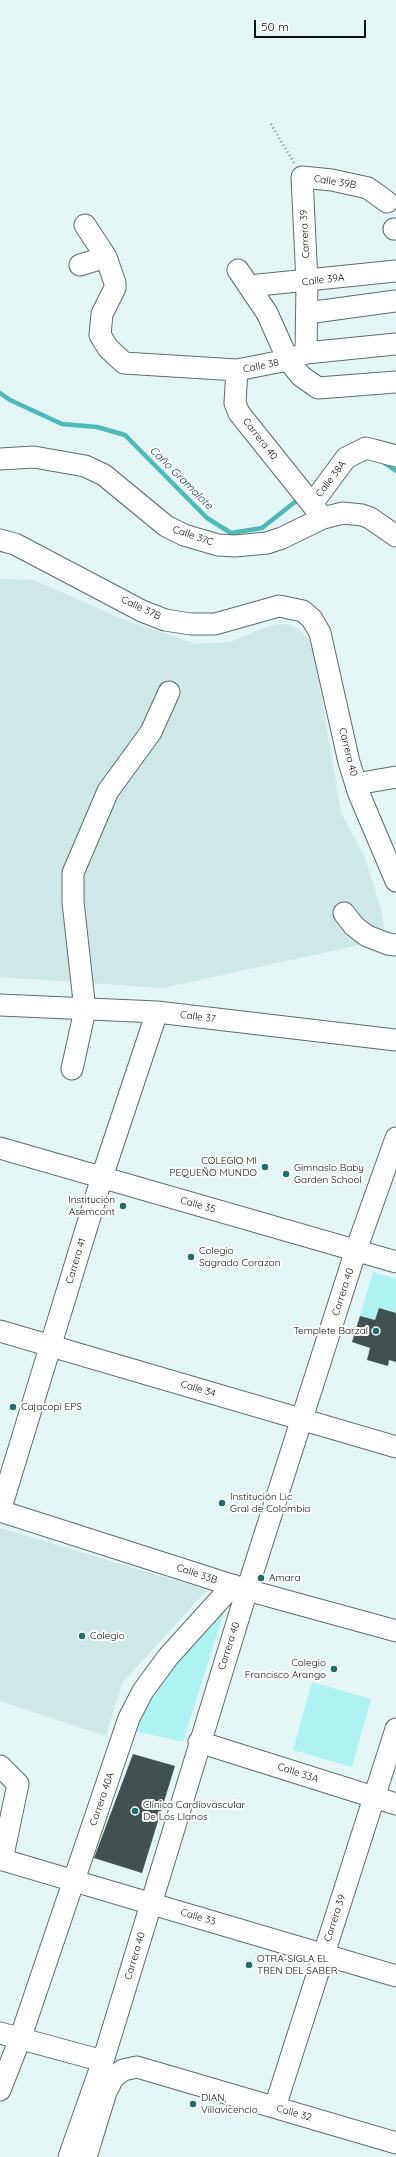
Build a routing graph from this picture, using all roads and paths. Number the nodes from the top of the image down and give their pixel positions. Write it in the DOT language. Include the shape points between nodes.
graph roads {
  1 [pos="271,124"];
  2 [pos="302,177"];
  3 [pos="386,202"];
  4 [pos="85,225"];
  5 [pos="106,257"];
  6 [pos="80,265"];
  7 [pos="396,271"];
  8 [pos="307,282"];
  9 [pos="396,301"];
  10 [pos="307,313"];
  11 [pos="396,344"];
  12 [pos="297,357"];
  13 [pos="237,370"];
  14 [pos="396,382"];
  15 [pos="396,456"];
  16 [pos="0,459"];
  17 [pos="314,507"];
  18 [pos="396,536"];
  19 [pos="0,540"];
  20 [pos="312,619"];
  21 [pos="169,692"];
  22 [pos="396,777"];
  23 [pos="356,784"];
  24 [pos="396,881"];
  25 [pos="344,913"];
  26 [pos="396,945"];
  27 [pos="0,1005"];
  28 [pos="85,1010"];
  29 [pos="157,1012"];
  30 [pos="396,1040"];
  31 [pos="72,1069"];
  32 [pos="396,1138"];
  33 [pos="0,1148"];
  34 [pos="102,1177"];
  35 [pos="356,1250"];
  36 [pos="396,1262"];
  37 [pos="0,1330"];
  38 [pos="50,1345"];
  39 [pos="302,1420"];
  40 [pos="396,1447"];
  41 [pos="0,1511"];
  42 [pos="240,1587"];
  43 [pos="396,1631"];
  44 [pos="396,1729"];
  45 [pos="199,1742"];
  46 [pos="0,1766"];
  47 [pos="374,1797"];
  48 [pos="396,1804"];
  49 [pos="1,1859"];
  50 [pos="75,1881"];
  51 [pos="151,1904"];
  52 [pos="324,1954"];
  53 [pos="396,1976"];
  54 [pos="0,2033"];
  55 [pos="20,2039"];
  56 [pos="103,2061"];
  57 [pos="0,2090"];
  58 [pos="275,2107"];
  59 [pos="396,2143"];
  60 [pos="69,2157"];
  61 [pos="86,2157"];
  1 -- 2 [label="path"];
  2 -- 3 [label="street, Calle 39B" via="368,188"];
  2 -- 8 [label="street, Carrera 39"];
  4 -- 5 [label="street"];
  5 -- 6 [label="street"];
  5 -- 13 [label="street, Calle 38" via="115,288 102,314 100,335 108,348 124,363"];
  7 -- 8 [label="street, Calle 39A"];
  8 -- 10 [label="street, Carrera 39"];
  8 -- 12 [label="street, Calle 39A" via="244,278"];
  9 -- 10 [label="street"];
  10 -- 12 [label="street, Carrera 39"];
  11 -- 12 [label="street, Calle 38"];
  12 -- 13 [label="street, Calle 38"];
  12 -- 14 [label="street" via="301,376 318,388"];
  13 -- 17 [label="street, Carrera 40" via="235,403 239,413"];
  15 -- 17 [label="street, Calle 38A" via="366,448 346,458"];
  16 -- 17 [label="street, Calle 37C" via="34,457 85,466 104,475 166,526 184,535 218,544 234,546 267,543 282,538"];
  17 -- 18 [label="street, Calle 37C" via="362,515 379,522"];
  19 -- 20 [label="street, Calle 37B" via="15,544 142,611 165,620 215,624 279,606 303,611"];
  20 -- 23 [label="street, Carrera 40" via="320,633"];
  21 -- 28 [label="street" via="151,732 108,791 73,873 73,902"];
  22 -- 23 [label="street"];
  23 -- 24 [label="street, Carrera 40"];
  25 -- 26 [label="street" via="354,926 367,936"];
  27 -- 28 [label="street, Calle 37"];
  28 -- 29 [label="street, Calle 37"];
  28 -- 31 [label="street"];
  29 -- 30 [label="street, Calle 37"];
  29 -- 34 [label="street, Carrera 41"];
  32 -- 35 [label="street, Carrera 40"];
  33 -- 34 [label="street, Calle 35"];
  34 -- 35 [label="street, Calle 35"];
  34 -- 38 [label="street, Carrera 41"];
  35 -- 36 [label="street, Calle 35"];
  35 -- 39 [label="street, Carrera 40"];
  37 -- 38 [label="street, Calle 34"];
  38 -- 39 [label="street, Calle 34"];
  38 -- 41 [label="street, Carrera 41"];
  39 -- 40 [label="street, Calle 34"];
  39 -- 42 [label="street, Carrera 40"];
  41 -- 42 [label="street, Calle 33B"];
  42 -- 43 [label="street, Calle 33B"];
  42 -- 45 [label="street, Carrera 40"];
  42 -- 50 [label="street, Carrera 40A" via="168,1657 143,1690 130,1718"];
  44 -- 47 [label="street, Carrera 39"];
  45 -- 47 [label="street, Calle 33A"];
  45 -- 51 [label="street, Carrera 40"];
  46 -- 49 [label="street" via="18,1784"];
  47 -- 48 [label="street, Calle 33A"];
  47 -- 52 [label="street, Carrera 39"];
  49 -- 50 [label="street, Calle 33"];
  50 -- 51 [label="street, Calle 33"];
  50 -- 55 [label="street, Carrera 40A"];
  51 -- 52 [label="street, Calle 33"];
  51 -- 56 [label="street, Carrera 40"];
  52 -- 53 [label="street, Calle 33"];
  52 -- 58 [label="street, Carrera 39"];
  54 -- 55 [label="street"];
  55 -- 56 [label="street"];
  55 -- 57 [label="street, Carrera 40A"];
  56 -- 60 [label="street, Carrera 40"];
  58 -- 59 [label="street, Calle 32"];
  58 -- 61 [label="street, Calle 32" via="137,2067 123,2070 113,2078 106,2092"];
}
